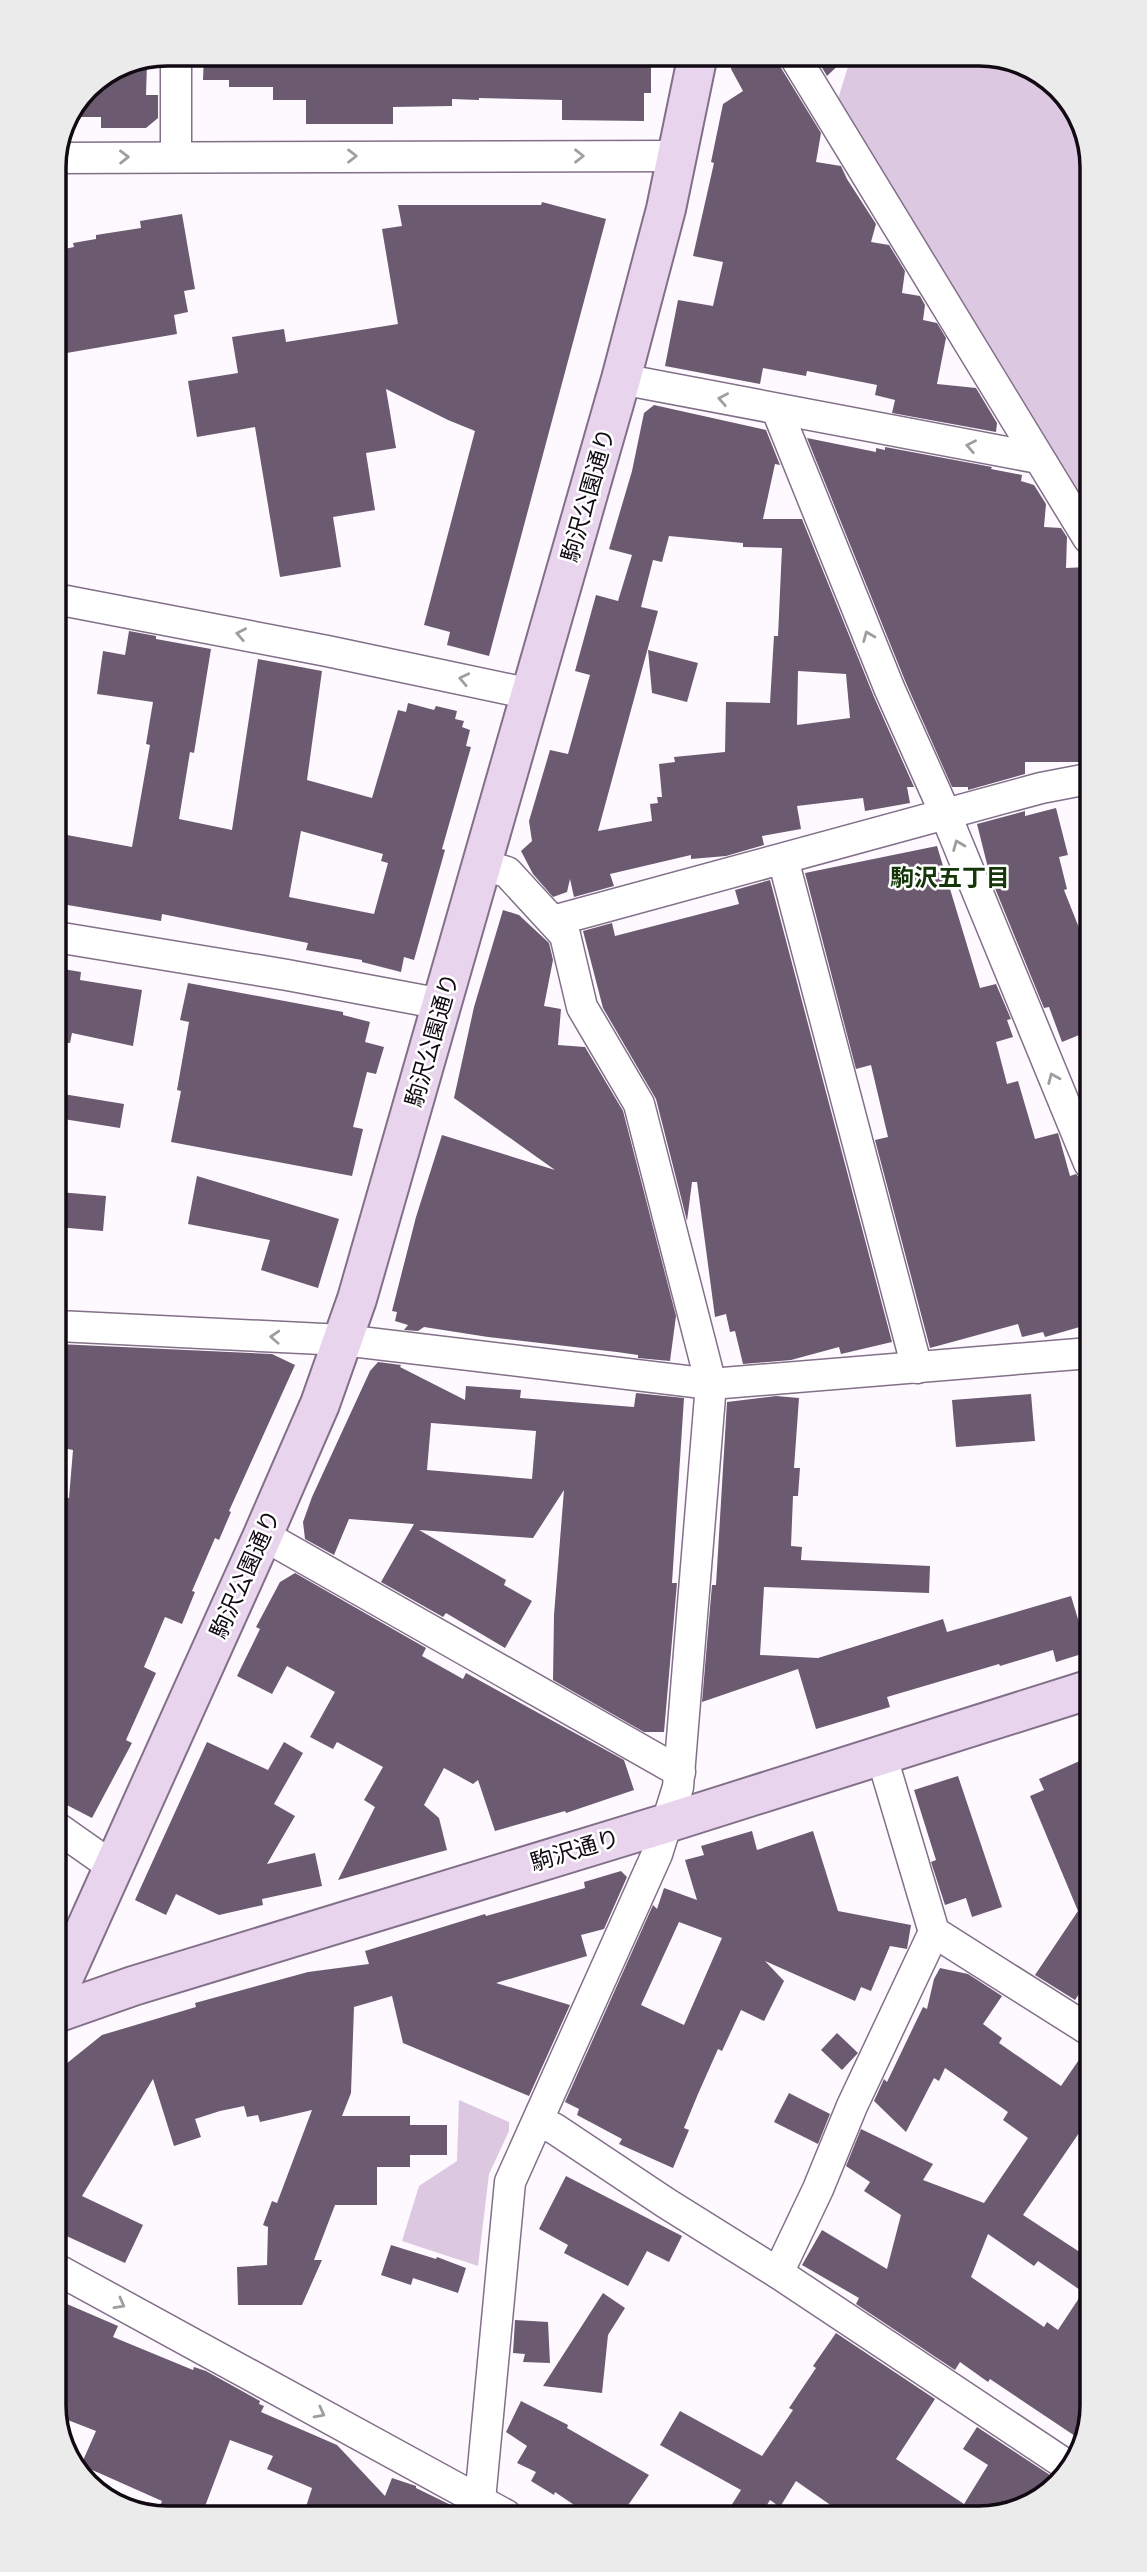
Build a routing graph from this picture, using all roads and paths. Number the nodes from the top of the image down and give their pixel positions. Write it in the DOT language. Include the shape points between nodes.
graph roads {
  1 [pos="176,66"];
  2 [pos="695,67"];
  3 [pos="801,67"];
  4 [pos="176,156"];
  5 [pos="677,156"];
  6 [pos="68,158"];
  7 [pos="621,379"];
  8 [pos="777,410"];
  9 [pos="1038,458"];
  10 [pos="1080,525"];
  11 [pos="67,601"];
  12 [pos="531,694"];
  13 [pos="1080,781"];
  14 [pos="945,813"];
  15 [pos="783,859"];
  16 [pos="483,865"];
  17 [pos="553,921"];
  18 [pos="67,939"];
  19 [pos="442,1004"];
  20 [pos="1080,1141"];
  21 [pos="66,1326"];
  22 [pos="343,1340"];
  23 [pos="1080,1354"];
  24 [pos="917,1368"];
  25 [pos="711,1384"];
  26 [pos="263,1535"];
  27 [pos="1080,1692"];
  28 [pos="881,1754"];
  29 [pos="680,1772"];
  30 [pos="667,1823"];
  31 [pos="66,1834"];
  32 [pos="113,1867"];
  33 [pos="934,1933"];
  34 [pos="66,1972"];
  35 [pos="66,2010"];
  36 [pos="1080,2024"];
  37 [pos="539,2121"];
  38 [pos="778,2273"];
  39 [pos="66,2274"];
  40 [pos="1062,2462"];
  41 [pos="473,2505"];
  42 [pos="478,2505"];
  1 -- 4 [label="street"];
  2 -- 5 [label="street, 駒沢公園通り"];
  3 -- 9 [label="street"];
  4 -- 5 [label="street, one-way"];
  6 -- 4 [label="street, one-way"];
  5 -- 7 [label="street, 駒沢公園通り"];
  8 -- 7 [label="street, one-way"];
  7 -- 12 [label="street, 駒沢公園通り"];
  9 -- 8 [label="street, one-way"];
  14 -- 8 [label="street, one-way"];
  9 -- 10 [label="street"];
  12 -- 11 [label="street, one-way"];
  12 -- 16 [label="street, 駒沢公園通り"];
  13 -- 14 [label="street"];
  14 -- 15 [label="street"];
  20 -- 14 [label="street, one-way"];
  15 -- 17 [label="street"];
  15 -- 24 [label="street"];
  16 -- 17 [label="street" via="507,872"];
  16 -- 19 [label="street, 駒沢公園通り"];
  17 -- 25 [label="street" via="565,935 582,1007 639,1104"];
  18 -- 19 [label="street"];
  19 -- 22 [label="street, 駒沢公園通り"];
  22 -- 21 [label="street, one-way"];
  22 -- 25 [label="street"];
  22 -- 26 [label="street, 駒沢公園通り"];
  23 -- 24 [label="street"];
  24 -- 25 [label="street"];
  25 -- 29 [label="street"];
  26 -- 29 [label="street"];
  26 -- 32 [label="street, 駒沢公園通り"];
  27 -- 28 [label="street, 駒沢通り"];
  28 -- 30 [label="street, 駒沢通り"];
  28 -- 33 [label="street"];
  29 -- 30 [label="street"];
  30 -- 35 [label="street, 駒沢通り"];
  30 -- 37 [label="street"];
  31 -- 32 [label="street"];
  32 -- 34 [label="street, 駒沢公園通り"];
  33 -- 36 [label="street"];
  33 -- 38 [label="street"];
  37 -- 38 [label="street"];
  37 -- 42 [label="street" via="510,2182"];
  38 -- 40 [label="street"];
  39 -- 41 [label="street, one-way"];
}
